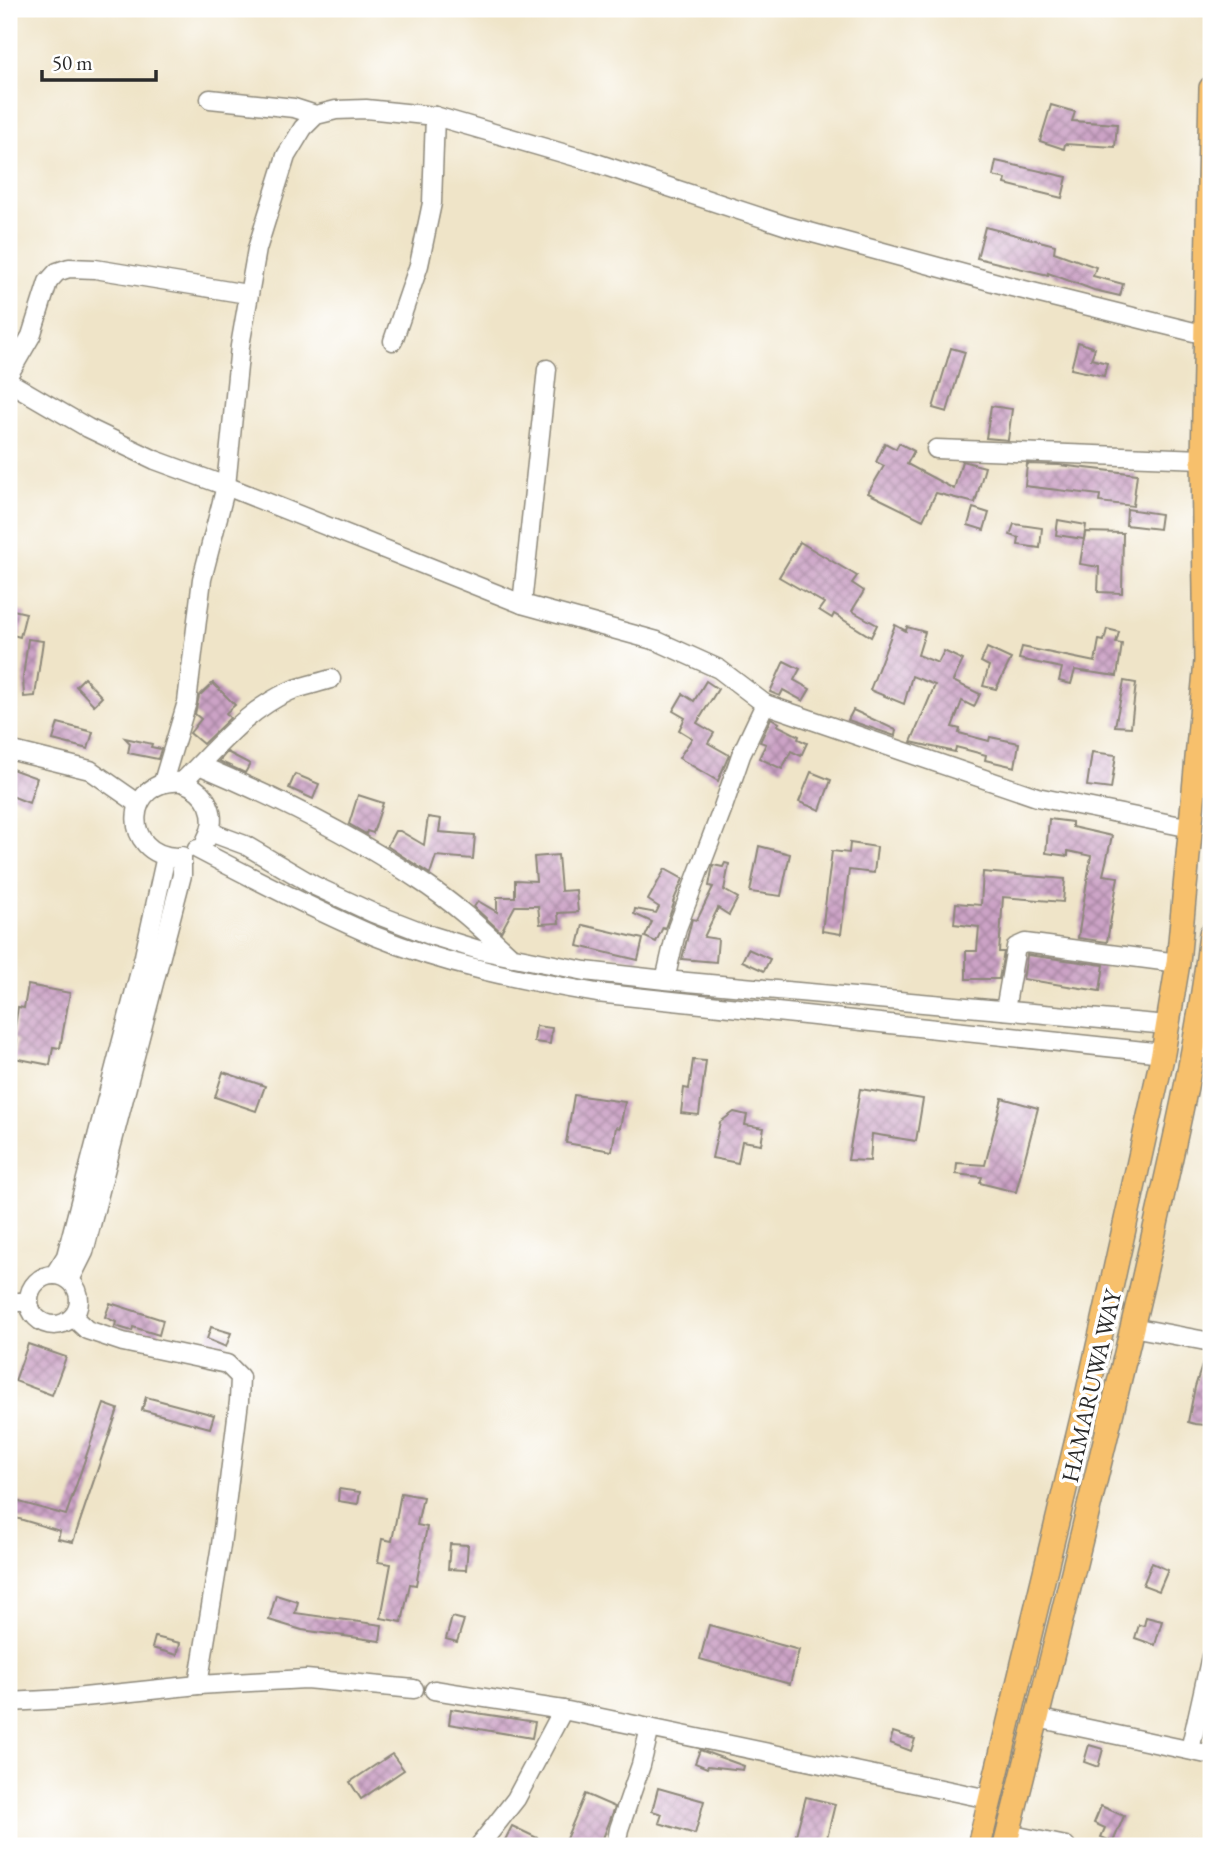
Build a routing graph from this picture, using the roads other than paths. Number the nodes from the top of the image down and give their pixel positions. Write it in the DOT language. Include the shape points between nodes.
graph roads {
  1 [pos="1211,88"];
  2 [pos="210,99"];
  3 [pos="316,115"];
  4 [pos="435,116"];
  5 [pos="247,294"];
  6 [pos="1206,335"];
  7 [pos="393,341"];
  8 [pos="547,369"];
  9 [pos="9,374"];
  10 [pos="9,383"];
  11 [pos="936,449"];
  12 [pos="1203,459"];
  13 [pos="226,486"];
  14 [pos="522,604"];
  15 [pos="331,679"];
  16 [pos="765,704"];
  17 [pos="9,750"];
  18 [pos="200,765"];
  19 [pos="163,782"];
  20 [pos="182,782"];
  21 [pos="139,804"];
  22 [pos="1191,828"];
  23 [pos="210,832"];
  24 [pos="182,854"];
  25 [pos="1211,934"];
  26 [pos="512,957"];
  27 [pos="1178,963"];
  28 [pos="665,981"];
  29 [pos="1005,1010"];
  30 [pos="1168,1025"];
  31 [pos="1203,1048"];
  32 [pos="1163,1053"];
  33 [pos="62,1278"];
  34 [pos="9,1302"];
  35 [pos="29,1302"];
  36 [pos="73,1317"];
  37 [pos="1132,1327"];
  38 [pos="1211,1342"];
  39 [pos="1211,1656"];
  40 [pos="198,1685"];
  41 [pos="414,1689"];
  42 [pos="434,1690"];
  43 [pos="9,1702"];
  44 [pos="563,1710"];
  45 [pos="1037,1718"];
  46 [pos="650,1728"];
  47 [pos="1190,1749"];
  48 [pos="1211,1755"];
  49 [pos="989,1799"];
  50 [pos="1006,1840"];
  51 [pos="479,1846"];
  52 [pos="616,1846"];
  53 [pos="979,1846"];
  54 [pos="1066,1846"];
  1 -- 6 [label="main road"];
  2 -- 3 [label="street" via="294,108"];
  3 -- 4 [label="street" via="366,109"];
  3 -- 5 [label="street" via="286,156"];
  4 -- 6 [label="street" via="788,226"];
  4 -- 7 [label="street" via="432,203 419,265"];
  5 -- 9 [label="street" via="95,269 57,272 48,282 31,335"];
  5 -- 13 [label="street"];
  6 -- 12 [label="main road"];
  8 -- 14 [label="street"];
  10 -- 13 [label="street" via="155,460"];
  11 -- 12 [label="street"];
  12 -- 22 [label="main road" via="1206,661"];
  13 -- 14 [label="street"];
  13 -- 19 [label="street" via="202,579 187,702"];
  14 -- 16 [label="street" via="657,641 719,669"];
  15 -- 18 [label="street" via="289,691 248,717"];
  16 -- 22 [label="street" via="1037,797"];
  16 -- 28 [label="street" via="741,755 677,928"];
  17 -- 21 [label="street" via="90,770"];
  18 -- 20 [label="street"];
  18 -- 26 [label="street" via="293,807 418,879"];
  19 -- 20 [label="street"];
  19 -- 21 [label="street" via="149,790"];
  20 -- 23 [label="street" via="198,790 209,805"];
  21 -- 24 [label="street" via="140,836 151,849"];
  22 -- 27 [label="main road"];
  23 -- 24 [label="street"];
  23 -- 26 [label="street" via="245,845 373,913 442,939"];
  24 -- 32 [label="street" via="377,937 509,978 597,993"];
  24 -- 33 [label="street" via="144,956"];
  25 -- 31 [label="main road, HAMARUWA WAY"];
  26 -- 28 [label="street"];
  27 -- 29 [label="street" via="1025,943 1016,947"];
  27 -- 30 [label="main road"];
  28 -- 29 [label="street"];
  29 -- 30 [label="street"];
  30 -- 32 [label="main road"];
  31 -- 37 [label="main road, HAMARUWA WAY"];
  32 -- 49 [label="main road" via="1083,1414"];
  33 -- 35 [label="street" via="46,1276 33,1286"];
  33 -- 36 [label="street" via="75,1286 79,1302"];
  34 -- 35 [label="street"];
  35 -- 36 [label="street" via="36,1317 50,1325"];
  36 -- 40 [label="street" via="87,1330 123,1342 227,1364 240,1377 221,1545"];
  37 -- 38 [label="street"];
  37 -- 45 [label="main road, HAMARUWA WAY"];
  39 -- 47 [label="street"];
  40 -- 41 [label="street" via="306,1679"];
  40 -- 43 [label="street"];
  42 -- 44 [label="street"];
  44 -- 46 [label="street"];
  44 -- 51 [label="street" via="516,1799"];
  45 -- 47 [label="street"];
  45 -- 50 [label="main road, HAMARUWA WAY"];
  46 -- 49 [label="street"];
  46 -- 52 [label="street"];
  47 -- 48 [label="street"];
  49 -- 53 [label="main road"];
  50 -- 54 [label="street"];
}
